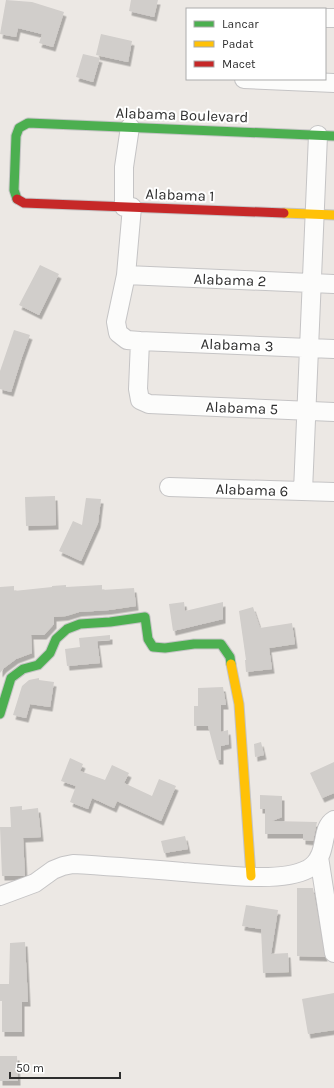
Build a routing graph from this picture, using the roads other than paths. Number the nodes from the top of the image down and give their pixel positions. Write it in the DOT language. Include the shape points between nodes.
graph roads {
  1 [pos="266,80"];
  2 [pos="334,83"];
  3 [pos="130,127"];
  4 [pos="326,135"];
  5 [pos="24,203"];
  6 [pos="128,207"];
  7 [pos="314,214"];
  8 [pos="334,215"];
  9 [pos="126,275"];
  10 [pos="312,283"];
  11 [pos="334,284"];
  12 [pos="140,341"];
  13 [pos="309,348"];
  14 [pos="334,349"];
  15 [pos="307,411"];
  16 [pos="334,412"];
  17 [pos="170,486"];
  18 [pos="304,491"];
  19 [pos="334,492"];
  20 [pos="0,714"];
  21 [pos="334,820"];
  22 [pos="319,857"];
  23 [pos="251,876"];
  24 [pos="0,896"];
  25 [pos="334,954"];
  1 -- 2 [label="street"];
  3 -- 4 [label="street, Alabama Boulevard"];
  3 -- 5 [label="street, Alabama Boulevard" via="28,123 19,128 16,136 14,190 17,199"];
  3 -- 6 [label="street, Alabama 3" via="124,166"];
  4 -- 7 [label="street"];
  5 -- 6 [label="street, Alabama 1"];
  6 -- 7 [label="street, Alabama 1"];
  6 -- 9 [label="street, Alabama 3"];
  7 -- 8 [label="street, Alabama 1"];
  7 -- 10 [label="street"];
  9 -- 10 [label="street, Alabama 2"];
  9 -- 12 [label="street, Alabama 3" via="116,322 118,333 127,340"];
  10 -- 11 [label="street, Alabama 2"];
  10 -- 13 [label="street"];
  12 -- 13 [label="street, Alabama 3"];
  12 -- 15 [label="street, Alabama 5" via="138,389 140,400 149,404"];
  13 -- 14 [label="street, Alabama 3"];
  13 -- 15 [label="street"];
  15 -- 16 [label="street, Alabama 5"];
  15 -- 18 [label="street"];
  17 -- 18 [label="street, Alabama 6"];
  18 -- 19 [label="street, Alabama 6"];
  20 -- 23 [label="street" via="11,678 23,669 38,665 50,653 56,639 67,629 80,624 145,617 148,639 153,647 221,644 230,657 239,704"];
  21 -- 22 [label="street" via="329,824"];
  22 -- 23 [label="street" via="318,861 307,869 292,874"];
  22 -- 25 [label="street"];
  23 -- 24 [label="street" via="74,864 53,870 36,882"];
}
